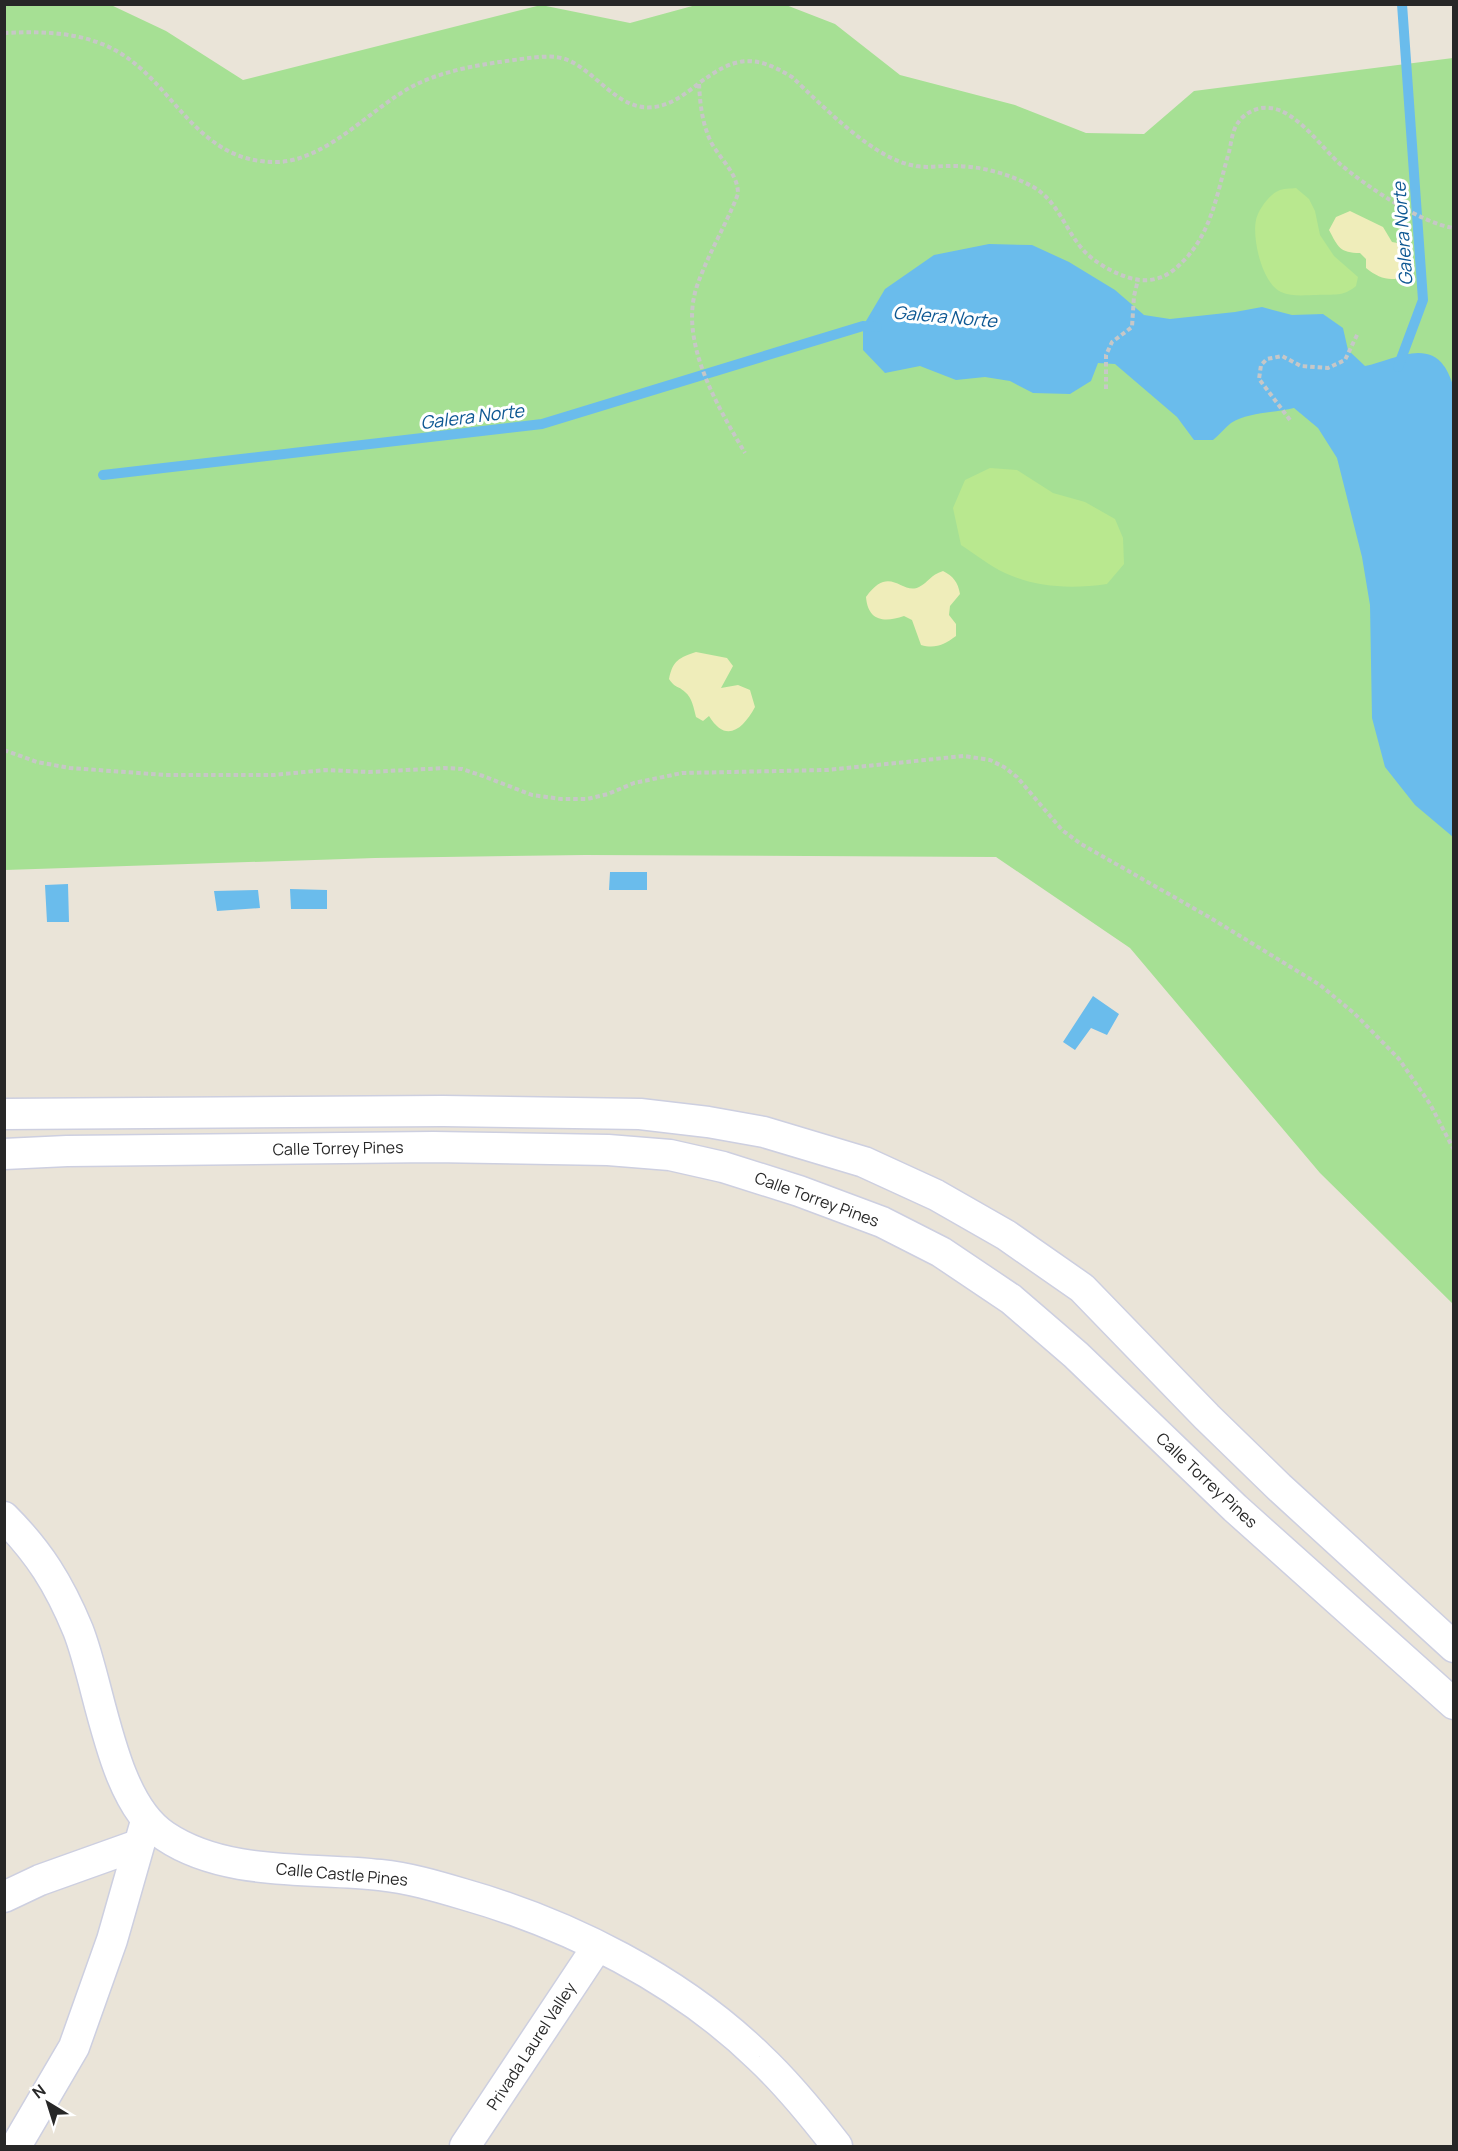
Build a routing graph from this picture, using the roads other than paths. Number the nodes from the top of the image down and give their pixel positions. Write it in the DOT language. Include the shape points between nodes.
graph roads {
  1 [pos="4,1114"];
  2 [pos="4,1154"];
  3 [pos="4,1517"];
  4 [pos="1454,1647"];
  5 [pos="1454,1704"];
  6 [pos="142,1833"];
  7 [pos="4,1897"];
  8 [pos="597,1947"];
  9 [pos="16,2146"];
  10 [pos="465,2146"];
  11 [pos="837,2146"];
  1 -- 4 [label="street" via="640,1114 764,1132 864,1162 936,1195 1006,1235 1082,1288 1263,1472"];
  2 -- 5 [label="street, Calle Torrey Pines" via="434,1147 608,1150 670,1155 723,1167 862,1214 940,1252 1011,1299 1076,1355 1235,1508"];
  3 -- 6 [label="street, Calle Castle Pines" via="39,1556 79,1632"];
  6 -- 7 [label="street"];
  6 -- 8 [label="street, Calle Castle Pines" via="165,1837 225,1860 265,1867 415,1880 508,1906"];
  6 -- 9 [label="street" via="112,1940 74,2047"];
  8 -- 10 [label="street, Privada Laurel Valley"];
  8 -- 11 [label="street, Calle Castle Pines" via="644,1971 711,2015 801,2100"];
}
